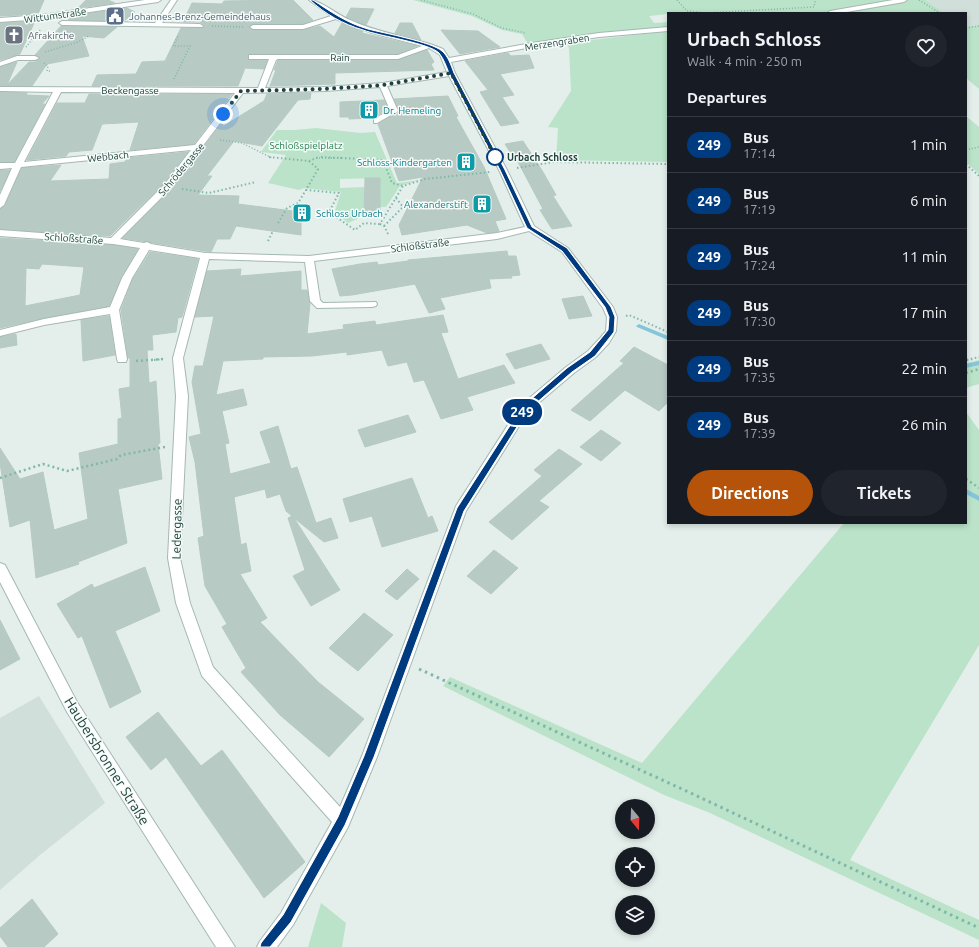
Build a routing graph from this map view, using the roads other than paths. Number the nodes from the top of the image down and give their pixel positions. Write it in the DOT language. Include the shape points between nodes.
graph roads {
  1 [pos="158,0"];
  2 [pos="174,0"];
  3 [pos="312,0"];
  4 [pos="904,0"];
  5 [pos="836,12"];
  6 [pos="335,17"];
  7 [pos="0,20"];
  8 [pos="62,23"];
  9 [pos="158,24"];
  10 [pos="200,26"];
  11 [pos="253,27"];
  12 [pos="667,29"];
  13 [pos="427,46"];
  14 [pos="252,57"];
  15 [pos="277,57"];
  16 [pos="35,58"];
  17 [pos="447,61"];
  18 [pos="0,64"];
  19 [pos="451,73"];
  20 [pos="383,85"];
  21 [pos="0,89"];
  22 [pos="58,90"];
  23 [pos="261,90"];
  24 [pos="241,91"];
  25 [pos="377,121"];
  26 [pos="198,147"];
  27 [pos="18,165"];
  28 [pos="0,166"];
  29 [pos="0,205"];
  30 [pos="530,228"];
  31 [pos="0,233"];
  32 [pos="113,241"];
  33 [pos="147,245"];
  34 [pos="205,256"];
  35 [pos="309,259"];
  36 [pos="372,304"];
  37 [pos="114,310"];
  38 [pos="0,333"];
  39 [pos="122,359"];
  40 [pos="0,569"];
  41 [pos="342,821"];
  42 [pos="226,947"];
  43 [pos="266,947"];
  1 -- 7 [label="street, Wittumstraße" via="42,17"];
  2 -- 9 [label="street"];
  3 -- 6 [label="street"];
  4 -- 5 [label="street"];
  6 -- 11 [label="street" via="303,27"];
  6 -- 13 [label="street" via="365,30"];
  8 -- 9 [label="street"];
  9 -- 10 [label="street"];
  12 -- 17 [label="street, Merzengraben" via="599,35"];
  13 -- 15 [label="street, Rain" via="398,57"];
  13 -- 17 [label="street" via="440,51"];
  14 -- 15 [label="street, Rain"];
  15 -- 23 [label="street" via="273,59"];
  16 -- 18 [label="street" via="17,58"];
  17 -- 19 [label="street"];
  19 -- 20 [label="street, Beckengasse"];
  19 -- 30 [label="street" via="503,170"];
  20 -- 23 [label="street, Beckengasse"];
  20 -- 25 [label="street" via="394,111"];
  21 -- 22 [label="street, Beckengasse"];
  22 -- 24 [label="street, Beckengasse"];
  22 -- 27 [label="street"];
  23 -- 24 [label="street, Beckengasse"];
  24 -- 26 [label="street, Schrödergasse"];
  26 -- 27 [label="street, Webbach"];
  26 -- 32 [label="street, Schrödergasse" via="167,187"];
  27 -- 28 [label="street, Webbach"];
  27 -- 29 [label="street"];
  30 -- 35 [label="street, Schloßstraße" via="497,236"];
  30 -- 41 [label="street" via="565,250 608,307 612,317 611,331 592,354 524,409 460,510 369,757"];
  31 -- 32 [label="street, Schloßstraße"];
  32 -- 33 [label="street, Schloßstraße"];
  33 -- 34 [label="street, Schloßstraße"];
  33 -- 37 [label="street" via="127,278"];
  34 -- 35 [label="street, Schloßstraße"];
  34 -- 41 [label="street, Ledergasse" via="178,358 182,396 174,558 182,603 207,671"];
  35 -- 36 [label="street" via="314,301 321,306"];
  37 -- 38 [label="street" via="44,322"];
  37 -- 39 [label="street"];
  40 -- 42 [label="street, Haubersbronner Straße" via="72,707"];
  41 -- 43 [label="street" via="287,918"];
}
